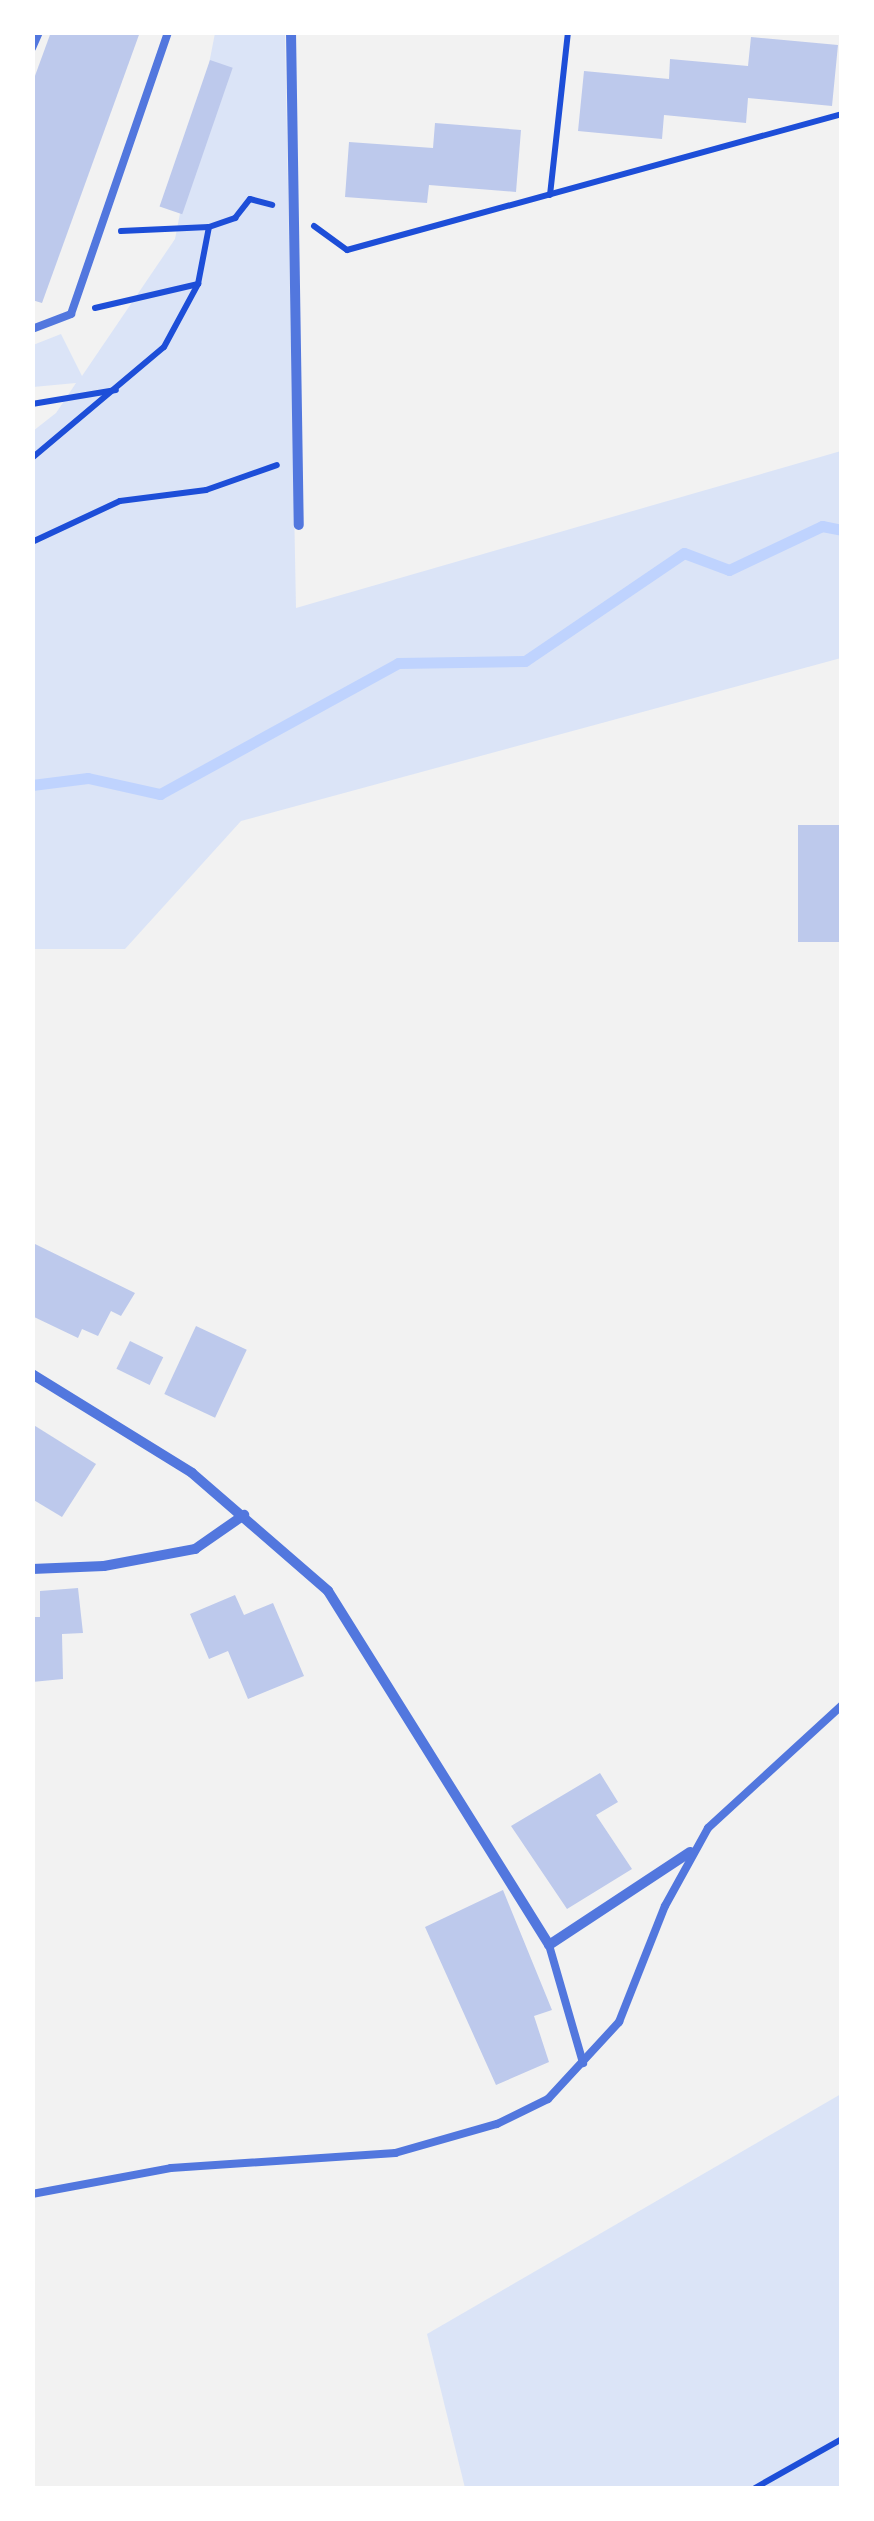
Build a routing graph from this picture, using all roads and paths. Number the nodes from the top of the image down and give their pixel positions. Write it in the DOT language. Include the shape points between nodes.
graph roads {
  1 [pos="38,32"];
  2 [pos="168,32"];
  3 [pos="291,32"];
  4 [pos="568,32"];
  5 [pos="32,48"];
  6 [pos="842,114"];
  7 [pos="550,196"];
  8 [pos="294,211"];
  9 [pos="209,227"];
  10 [pos="103,232"];
  11 [pos="198,284"];
  12 [pos="71,314"];
  13 [pos="32,329"];
  14 [pos="118,390"];
  15 [pos="32,404"];
  16 [pos="32,458"];
  17 [pos="298,458"];
  18 [pos="299,525"];
  19 [pos="32,542"];
  20 [pos="32,1374"];
  21 [pos="244,1515"];
  22 [pos="32,1569"];
  23 [pos="842,1704"];
  24 [pos="690,1852"];
  25 [pos="549,1944"];
  26 [pos="583,2063"];
  27 [pos="32,2194"];
  28 [pos="842,2439"];
  29 [pos="755,2488"];
  1 -- 5 [label="lane"];
  2 -- 10 [label="lane"];
  3 -- 8 [label="street"];
  4 -- 7 [label="path"];
  6 -- 7 [label="path"];
  7 -- 8 [label="path" via="347,250"];
  8 -- 9 [label="path" via="250,199 235,218"];
  8 -- 17 [label="street"];
  9 -- 10 [label="path"];
  9 -- 11 [label="path"];
  10 -- 12 [label="lane"];
  11 -- 12 [label="path"];
  11 -- 14 [label="path" via="164,346"];
  12 -- 13 [label="lane"];
  14 -- 15 [label="path"];
  14 -- 16 [label="path"];
  17 -- 18 [label="street"];
  17 -- 19 [label="path" via="206,490 120,501"];
  20 -- 21 [label="street" via="192,1473"];
  21 -- 22 [label="street" via="195,1549 104,1566"];
  21 -- 25 [label="street" via="328,1591"];
  23 -- 24 [label="lane"];
  24 -- 25 [label="street"];
  24 -- 26 [label="lane" via="619,2022"];
  25 -- 26 [label="lane"];
  26 -- 27 [label="lane" via="548,2099 498,2124 396,2153 171,2168"];
  28 -- 29 [label="path"];
}
